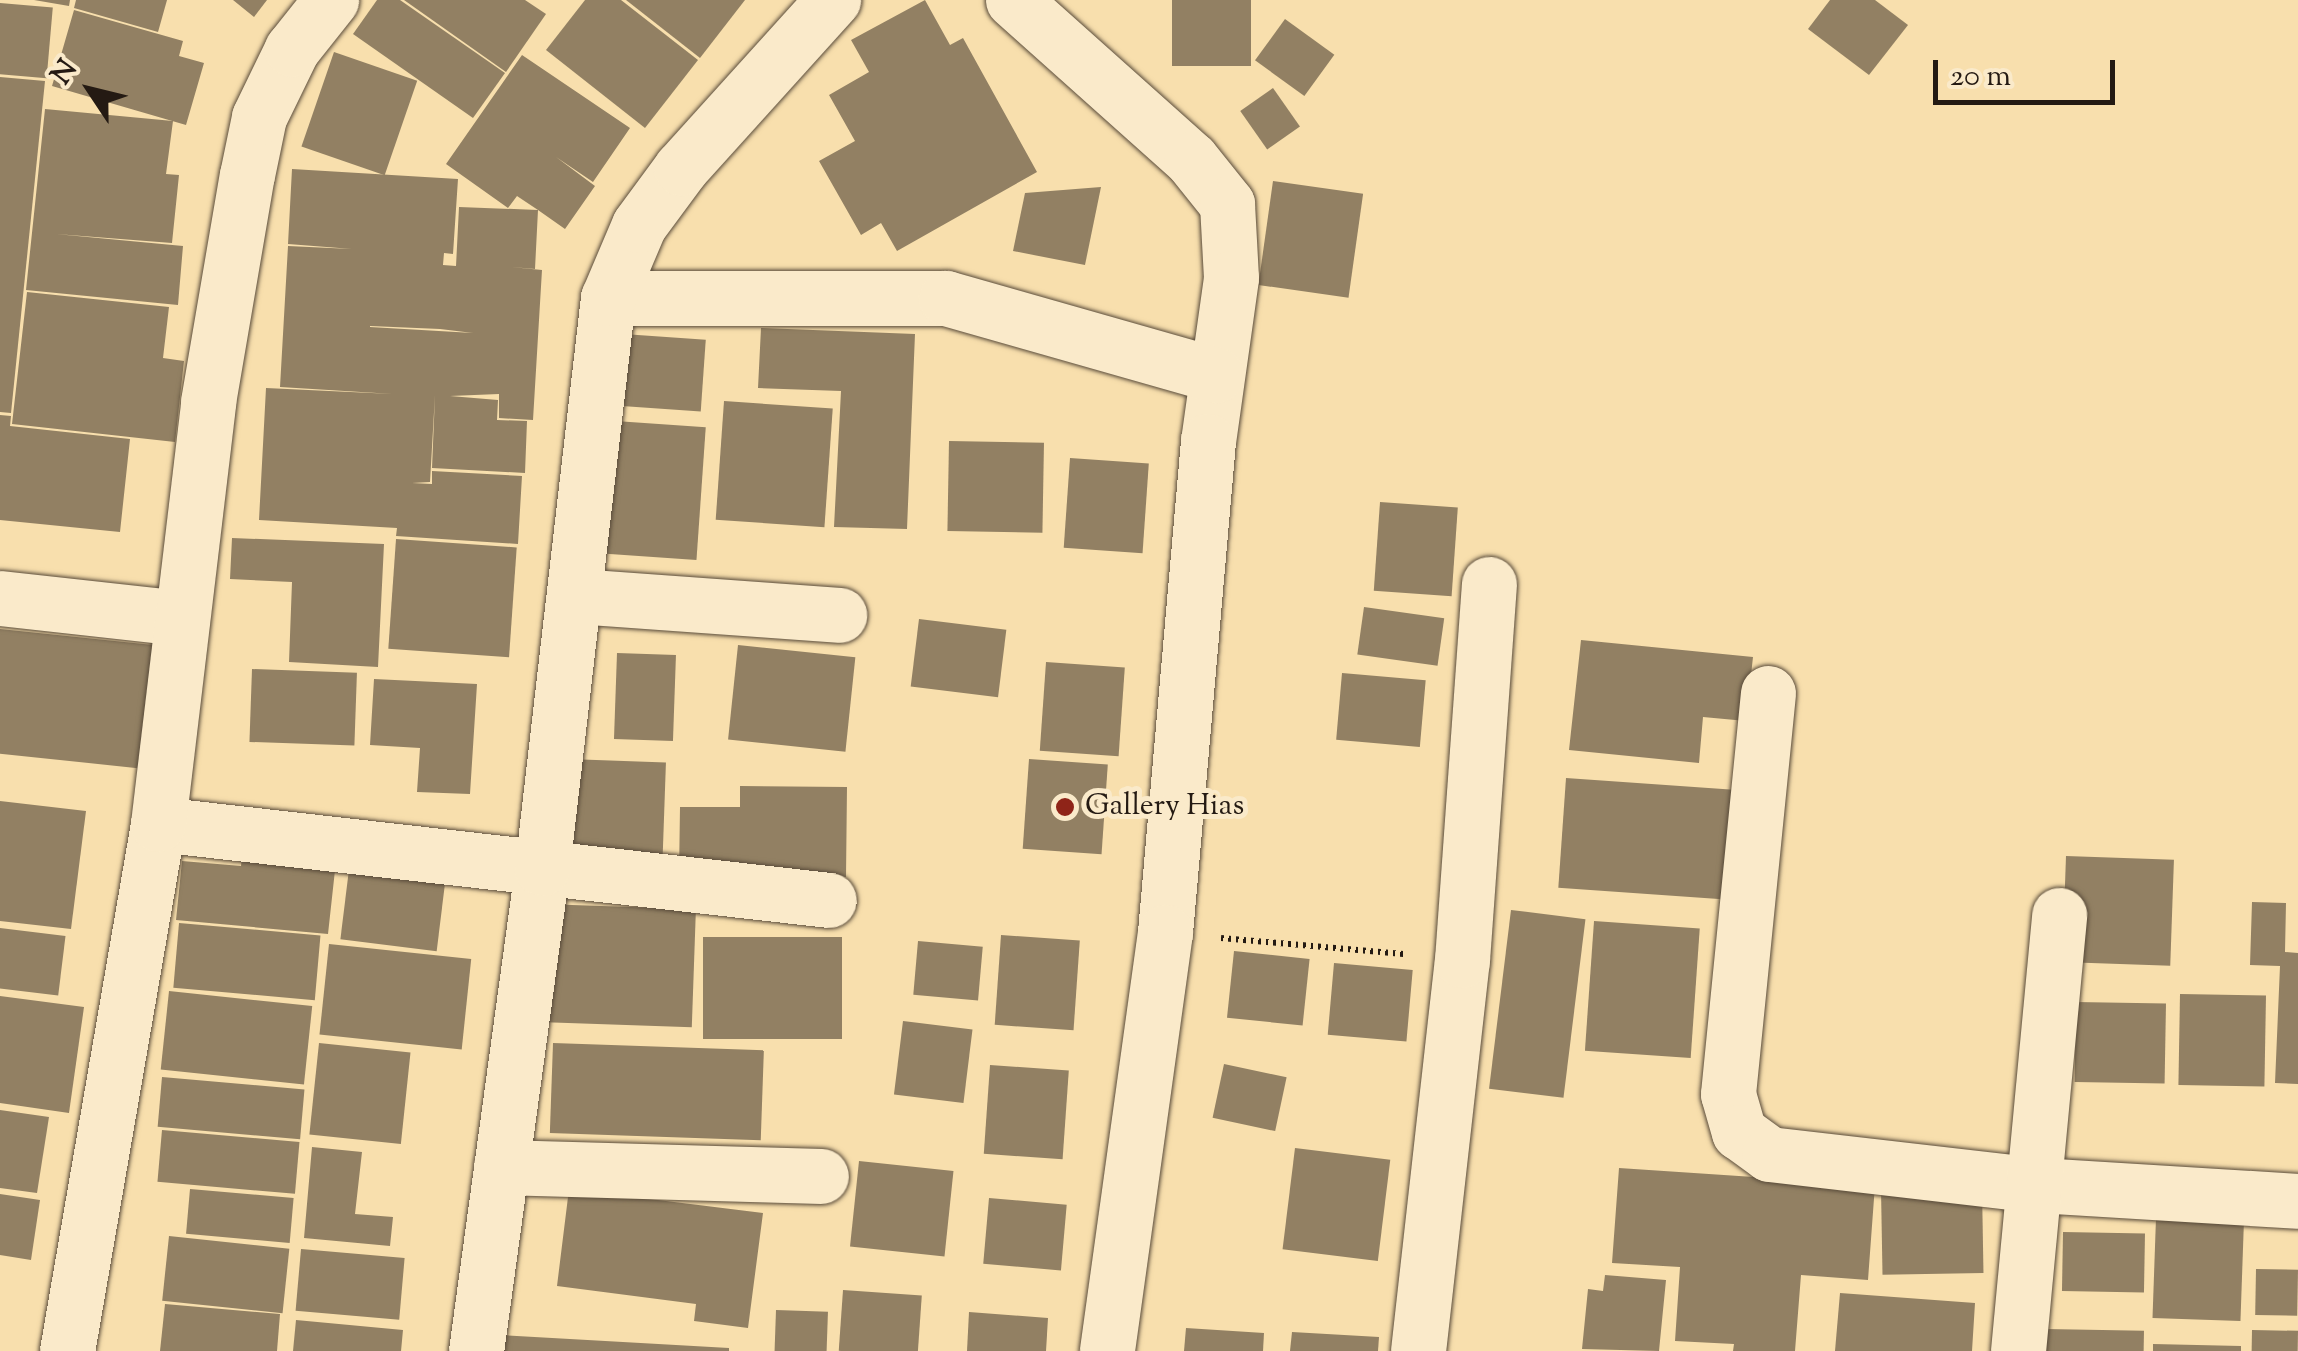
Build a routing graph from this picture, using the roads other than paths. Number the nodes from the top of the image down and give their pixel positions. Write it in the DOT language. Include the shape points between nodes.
graph roads {
  1 [pos="331,0"];
  2 [pos="833,0"];
  3 [pos="1013,0"];
  4 [pos="608,298"];
  5 [pos="1216,374"];
  6 [pos="1489,584"];
  7 [pos="576,596"];
  8 [pos="0,598"];
  9 [pos="839,615"];
  10 [pos="182,618"];
  11 [pos="1768,693"];
  12 [pos="158,824"];
  13 [pos="542,868"];
  14 [pos="830,900"];
  15 [pos="2059,914"];
  16 [pos="501,1167"];
  17 [pos="822,1176"];
  18 [pos="2038,1185"];
  19 [pos="2298,1201"];
  20 [pos="67,1351"];
  21 [pos="476,1351"];
  22 [pos="1107,1351"];
  23 [pos="1418,1351"];
  24 [pos="2018,1351"];
  1 -- 10 [label="street" via="292,49 259,118 208,402"];
  2 -- 4 [label="street" via="681,168 639,225"];
  3 -- 5 [label="street" via="1191,160 1228,204 1231,278"];
  4 -- 5 [label="street" via="946,298"];
  4 -- 7 [label="street"];
  5 -- 22 [label="street" via="1165,932"];
  6 -- 23 [label="street" via="1462,960"];
  7 -- 9 [label="street"];
  7 -- 13 [label="street"];
  8 -- 10 [label="street"];
  10 -- 12 [label="street"];
  11 -- 18 [label="street" via="1728,1094 1738,1132 1769,1154"];
  12 -- 13 [label="street"];
  12 -- 20 [label="street"];
  13 -- 14 [label="street"];
  13 -- 16 [label="street"];
  15 -- 18 [label="street"];
  16 -- 17 [label="street"];
  16 -- 21 [label="street"];
  18 -- 19 [label="street"];
  18 -- 24 [label="street"];
}
